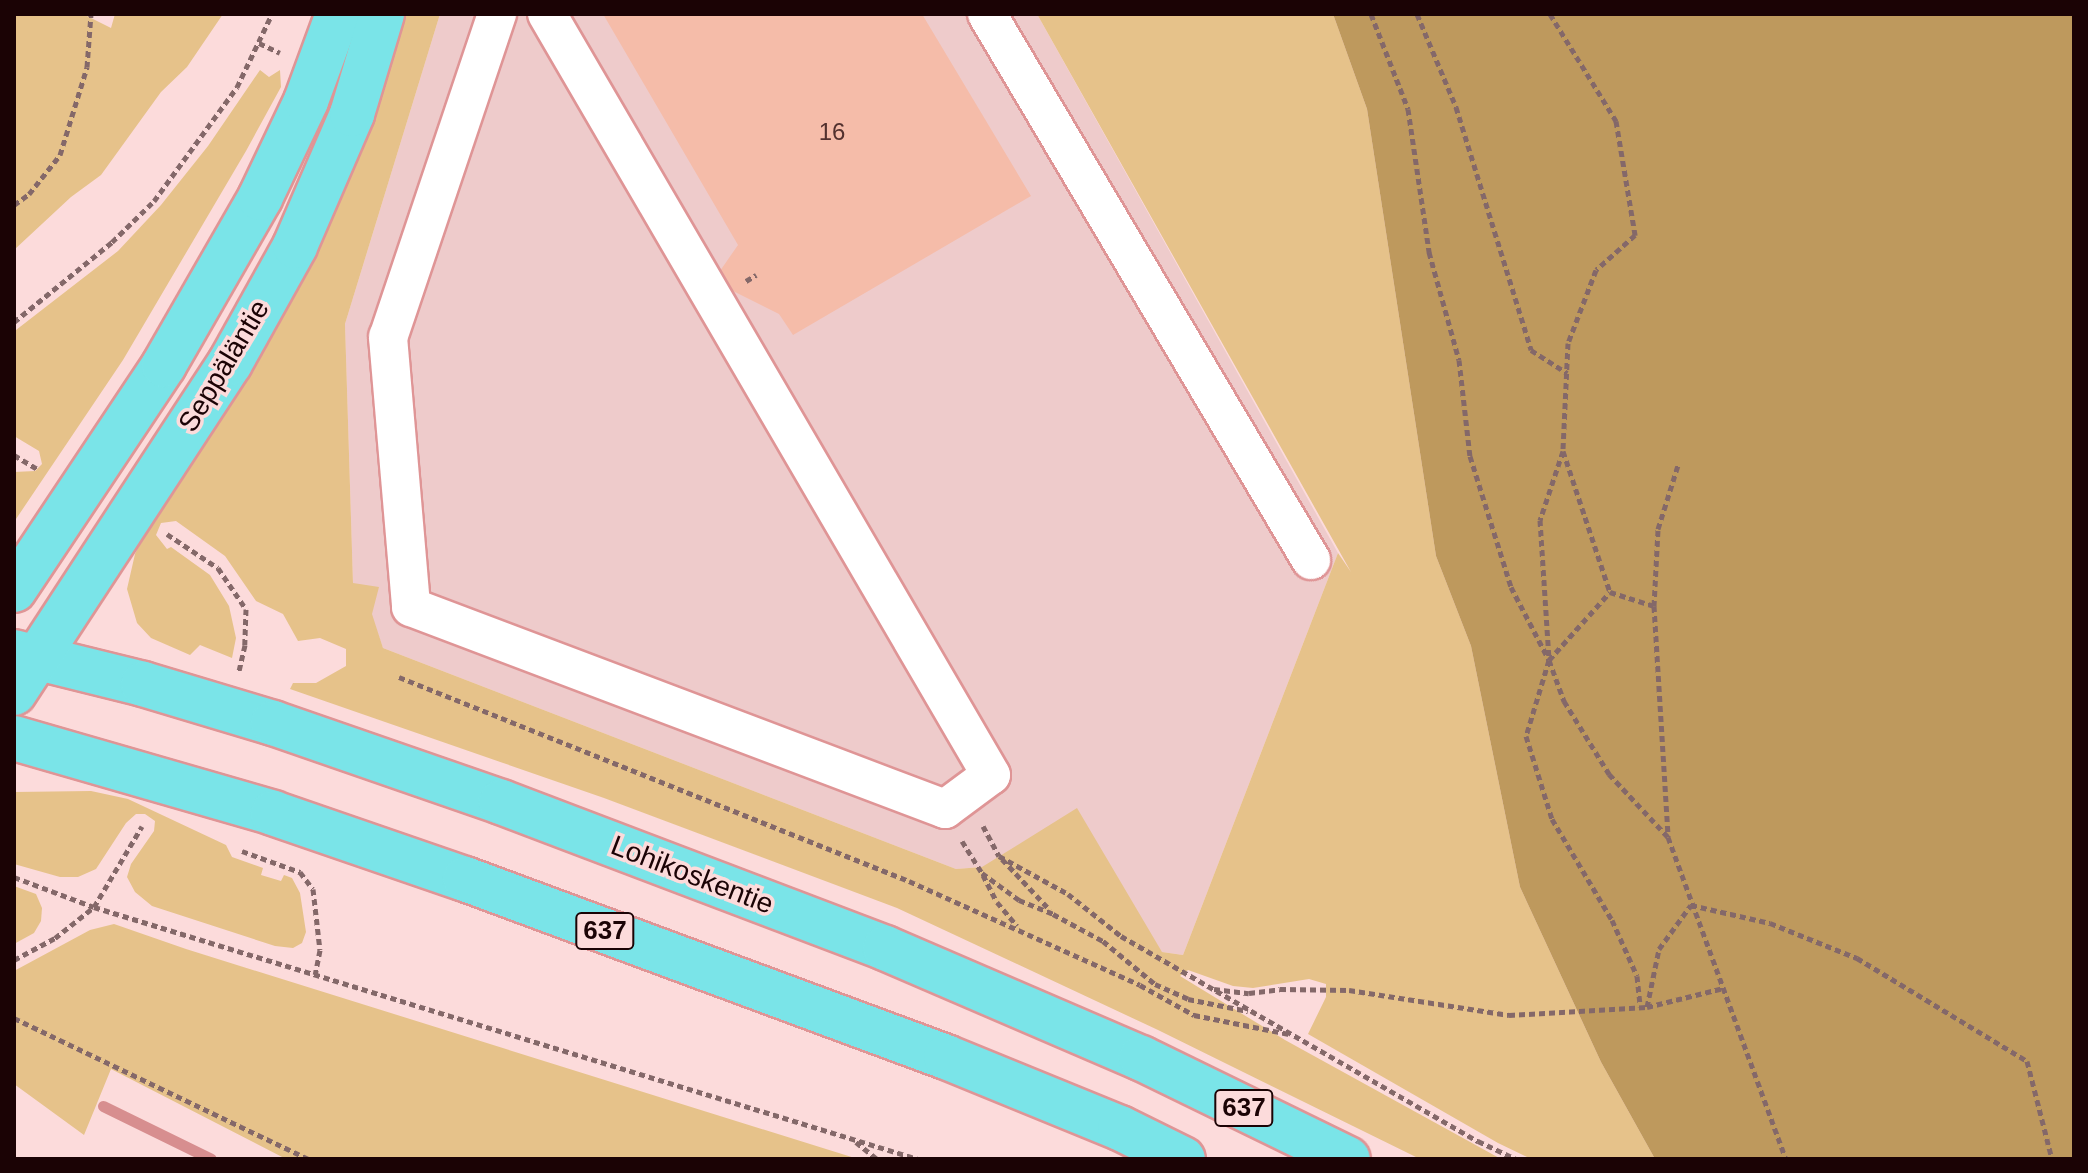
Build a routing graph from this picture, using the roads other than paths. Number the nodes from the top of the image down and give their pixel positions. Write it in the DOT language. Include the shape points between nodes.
graph roads {
  1 [pos="338,14"];
  2 [pos="382,14"];
  3 [pos="497,14"];
  4 [pos="547,14"];
  5 [pos="987,14"];
  6 [pos="1311,560"];
  7 [pos="14,590"];
  8 [pos="22,668"];
  9 [pos="14,738"];
  10 [pos="1183,1159"];
  11 [pos="1348,1159"];
  1 -- 7 [label="main road, Seppäläntie" via="306,101 260,198 164,365"];
  2 -- 8 [label="main road, Seppäläntie" via="352,114 295,246 230,363"];
  3 -- 4 [label="lane" via="388,337 411,607 968,793"];
  5 -- 6 [label="lane"];
  8 -- 11 [label="main road, Lohikoskentie / 637" via="143,684 501,802 885,948 1141,1058"];
  9 -- 10 [label="main road, 637" via="273,813 465,879 946,1057"];
}
